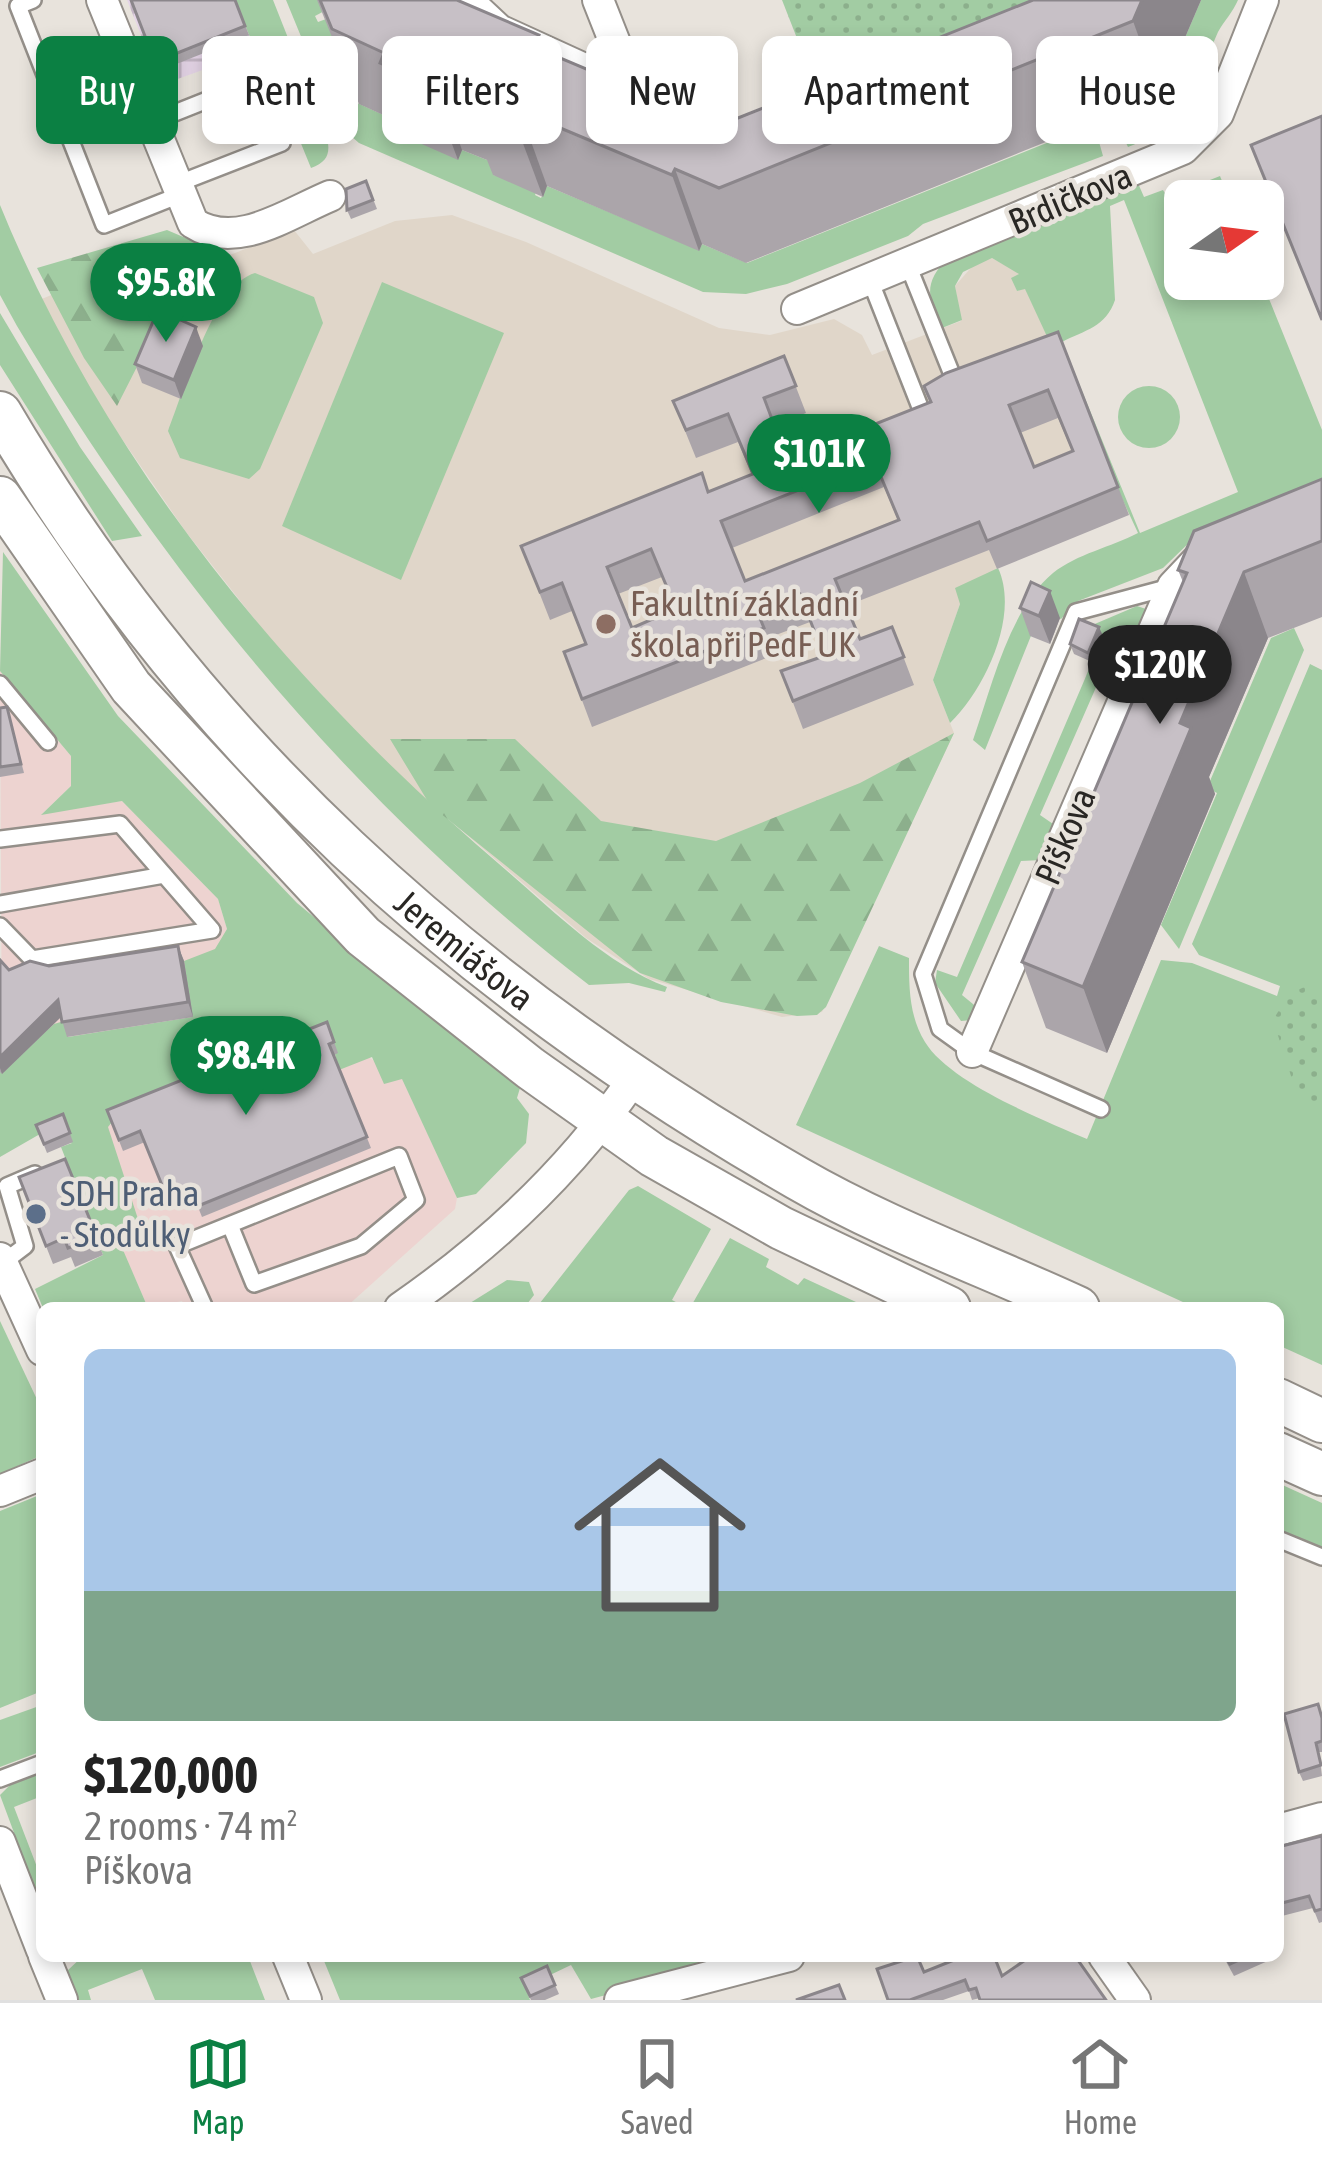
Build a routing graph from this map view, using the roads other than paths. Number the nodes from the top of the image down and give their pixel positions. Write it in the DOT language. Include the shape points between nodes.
graph roads {
  1 [pos="33,0"];
  2 [pos="102,0"];
  3 [pos="466,0"];
  4 [pos="598,0"];
  5 [pos="1263,0"];
  6 [pos="117,36"];
  7 [pos="161,144"];
  8 [pos="280,144"];
  9 [pos="179,189"];
  10 [pos="330,196"];
  11 [pos="908,265"];
  12 [pos="870,280"];
  13 [pos="797,310"];
  14 [pos="953,376"];
  15 [pos="922,412"];
  16 [pos="0,413"];
  17 [pos="0,498"];
  18 [pos="1233,532"];
  19 [pos="1173,586"];
  20 [pos="0,684"];
  21 [pos="48,742"];
  22 [pos="0,839"];
  23 [pos="164,875"];
  24 [pos="0,904"];
  25 [pos="0,926"];
  26 [pos="972,1052"];
  27 [pos="634,1078"];
  28 [pos="1102,1109"];
  29 [pos="604,1122"];
  30 [pos="60,1163"];
  31 [pos="230,1225"];
  32 [pos="1,1262"];
  33 [pos="202,1302"];
  34 [pos="408,1302"];
  35 [pos="936,1302"];
  36 [pos="1065,1302"];
  37 [pos="36,1337"];
  38 [pos="1284,1403"];
  39 [pos="1322,1420"];
  40 [pos="1284,1457"];
  41 [pos="1322,1474"];
  42 [pos="36,1476"];
  43 [pos="0,1491"];
  44 [pos="1284,1541"];
  45 [pos="1322,1557"];
  46 [pos="36,1765"];
  47 [pos="0,1779"];
  48 [pos="1322,1818"];
  49 [pos="1284,1828"];
  50 [pos="0,1842"];
  51 [pos="36,1935"];
  52 [pos="47,1962"];
  53 [pos="290,1962"];
  54 [pos="766,1962"];
  55 [pos="1108,1962"];
  56 [pos="62,2000"];
  57 [pos="306,2000"];
  58 [pos="620,2000"];
  59 [pos="1135,2000"];
  1 -- 9 [label="lane" via="18,6 104,224"];
  2 -- 6 [label="street"];
  3 -- 4 [label="street" via="499,30 644,96"];
  5 -- 11 [label="street, Brdičkova" via="1218,114 1183,149"];
  7 -- 9 [label="street"];
  8 -- 9 [label="lane"];
  9 -- 10 [label="street" via="193,223 213,236 233,236"];
  11 -- 12 [label="street, Brdičkova"];
  11 -- 14 [label="lane"];
  12 -- 13 [label="street, Brdičkova"];
  12 -- 15 [label="lane"];
  16 -- 27 [label="main road, Jeremiášova" via="114,590 241,746 332,838 464,951"];
  17 -- 29 [label="main road, Jeremiášova" via="131,687 363,936"];
  18 -- 19 [label="street, Píškova"];
  19 -- 26 [label="street, Píškova"];
  19 -- 26 [label="lane" via="1076,612 923,974 940,1029"];
  20 -- 21 [label="lane"];
  22 -- 23 [label="lane" via="120,824"];
  23 -- 24 [label="lane"];
  23 -- 25 [label="lane" via="212,930 32,959"];
  26 -- 28 [label="lane"];
  27 -- 29 [label="street"];
  27 -- 36 [label="main road, Jeremiášova" via="801,1181"];
  29 -- 34 [label="street" via="490,1239"];
  29 -- 35 [label="main road, Jeremiášova" via="782,1228"];
  30 -- 32 [label="lane" via="7,1186 26,1246"];
  31 -- 31 [label="lane" via="399,1156 416,1200 361,1246 254,1284"];
  31 -- 33 [label="lane" via="177,1246"];
  32 -- 37 [label="street"];
  38 -- 39 [label="main road"];
  40 -- 41 [label="main road"];
  42 -- 43 [label="street"];
  44 -- 45 [label="lane"];
  46 -- 47 [label="lane"];
  48 -- 49 [label="street"];
  50 -- 51 [label="street"];
  52 -- 56 [label="street"];
  53 -- 57 [label="street"];
  54 -- 58 [label="street"];
  55 -- 59 [label="street"];
}
